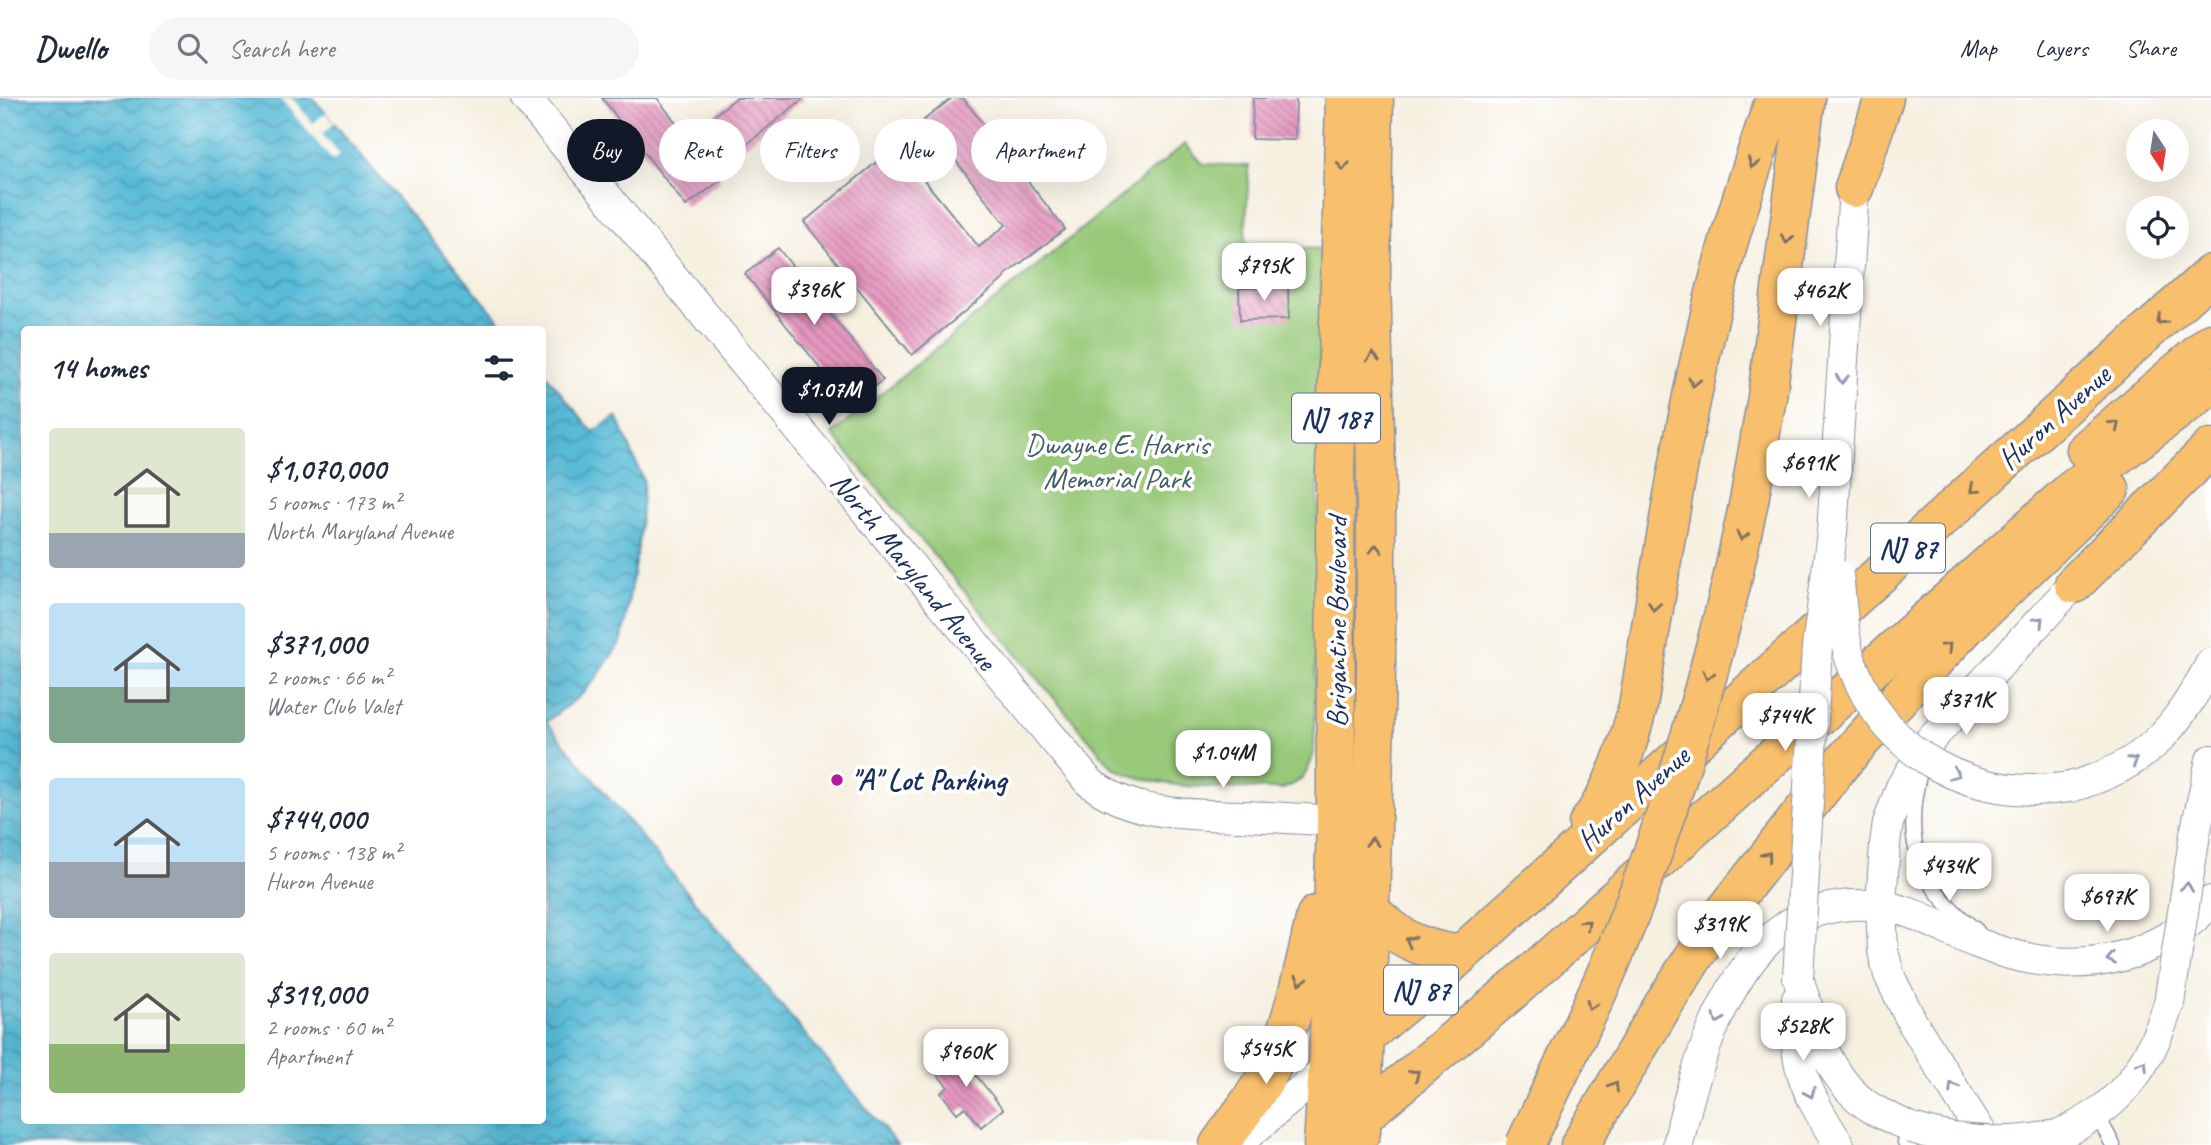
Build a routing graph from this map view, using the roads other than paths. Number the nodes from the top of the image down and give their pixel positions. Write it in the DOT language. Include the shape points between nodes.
graph roads {
  1 [pos="526,98"];
  2 [pos="1345,98"];
  3 [pos="1374,98"];
  4 [pos="1775,98"];
  5 [pos="1806,98"];
  6 [pos="1864,98"];
  7 [pos="1884,98"];
  8 [pos="1854,188"];
  9 [pos="2211,274"];
  10 [pos="2211,343"];
  11 [pos="2211,386"];
  12 [pos="2211,448"];
  13 [pos="1335,473"];
  14 [pos="1376,474"];
  15 [pos="2211,477"];
  16 [pos="1832,533"];
  17 [pos="2074,584"];
  18 [pos="1913,630"];
  19 [pos="2211,663"];
  20 [pos="1931,739"];
  21 [pos="2211,760"];
  22 [pos="1335,831"];
  23 [pos="1561,862"];
  24 [pos="2211,901"];
  25 [pos="1881,905"];
  26 [pos="1370,910"];
  27 [pos="2003,952"];
  28 [pos="1458,955"];
  29 [pos="1798,978"];
  30 [pos="1366,1035"];
  31 [pos="1328,1067"];
  32 [pos="2097,1115"];
  33 [pos="1361,1131"];
  34 [pos="1909,1138"];
  35 [pos="1219,1145"];
  36 [pos="1236,1145"];
  37 [pos="1326,1145"];
  38 [pos="1525,1145"];
  39 [pos="1580,1145"];
  40 [pos="1678,1145"];
  41 [pos="1839,1145"];
  42 [pos="1989,1145"];
  43 [pos="2113,1145"];
  1 -- 22 [label="street, North Maryland Avenue" via="1088,781 1114,798 1156,810"];
  2 -- 13 [label="main road, Brigantine Boulevard / NJ 187, one-way"];
  14 -- 3 [label="main road, Brigantine Boulevard / NJ 187, one-way" via="1371,275"];
  4 -- 23 [label="main road, one-way" via="1721,267 1704,338 1632,731 1603,802"];
  5 -- 38 [label="main road, one-way, bridge" via="1749,500 1690,739 1607,969"];
  6 -- 8 [label="main road"];
  7 -- 8 [label="main road"];
  8 -- 16 [label="street, one-way"];
  9 -- 23 [label="main road, Huron Avenue / NJ 87, one-way"];
  18 -- 10 [label="main road, one-way" via="1991,534"];
  11 -- 18 [label="main road" via="2073,489"];
  39 -- 11 [label="main road, one-way" via="1712,928 1839,766 1967,626 2092,508"];
  12 -- 17 [label="main road"];
  13 -- 14 [label="main road"];
  13 -- 22 [label="main road, Brigantine Boulevard / NJ 187"];
  26 -- 14 [label="main road, Brigantine Boulevard / NJ 187, one-way"];
  15 -- 17 [label="main road"];
  16 -- 19 [label="street, one-way, bridge" via="1848,650 1871,703 1899,738 1934,764 1974,782 2036,791 2105,776 2138,758 2164,735"];
  16 -- 29 [label="street, bridge" via="1817,647"];
  20 -- 17 [label="street, one-way"];
  33 -- 18 [label="main road, one-way" via="1447,1048"];
  20 -- 25 [label="street" via="1901,787 1888,823"];
  20 -- 27 [label="lane" via="1913,806 1918,857 1942,900"];
  32 -- 21 [label="street, one-way, bridge" via="2137,1075 2155,1044 2169,1003"];
  22 -- 31 [label="main road, Brigantine Boulevard / NJ 187"];
  22 -- 35 [label="main road, one-way" via="1283,1039 1264,1079"];
  23 -- 28 [label="main road, Huron Avenue / NJ 87"];
  24 -- 27 [label="street, one-way" via="2177,932 2124,956 2066,963"];
  25 -- 27 [label="street" via="1917,915"];
  25 -- 40 [label="street, one-way" via="1829,908 1810,914 1779,932 1756,954 1708,1041"];
  42 -- 25 [label="street, one-way" via="1899,998 1882,951"];
  28 -- 26 [label="main road, one-way" via="1416,945"];
  26 -- 30 [label="main road, Brigantine Boulevard / NJ 187"];
  28 -- 30 [label="main road, Huron Avenue / NJ 87"];
  29 -- 34 [label="street" via="1816,1034 1845,1084"];
  29 -- 41 [label="street, one-way" via="1796,1037 1802,1073"];
  30 -- 31 [label="main road, Huron Avenue / NJ 87"];
  30 -- 33 [label="main road, Brigantine Boulevard / NJ 187"];
  31 -- 36 [label="street, Huron Avenue"];
  31 -- 37 [label="main road, Brigantine Boulevard"];
  32 -- 34 [label="street, bridge" via="2057,1135 2017,1143"];
  32 -- 43 [label="lane"];
  33 -- 37 [label="main road"];
}
